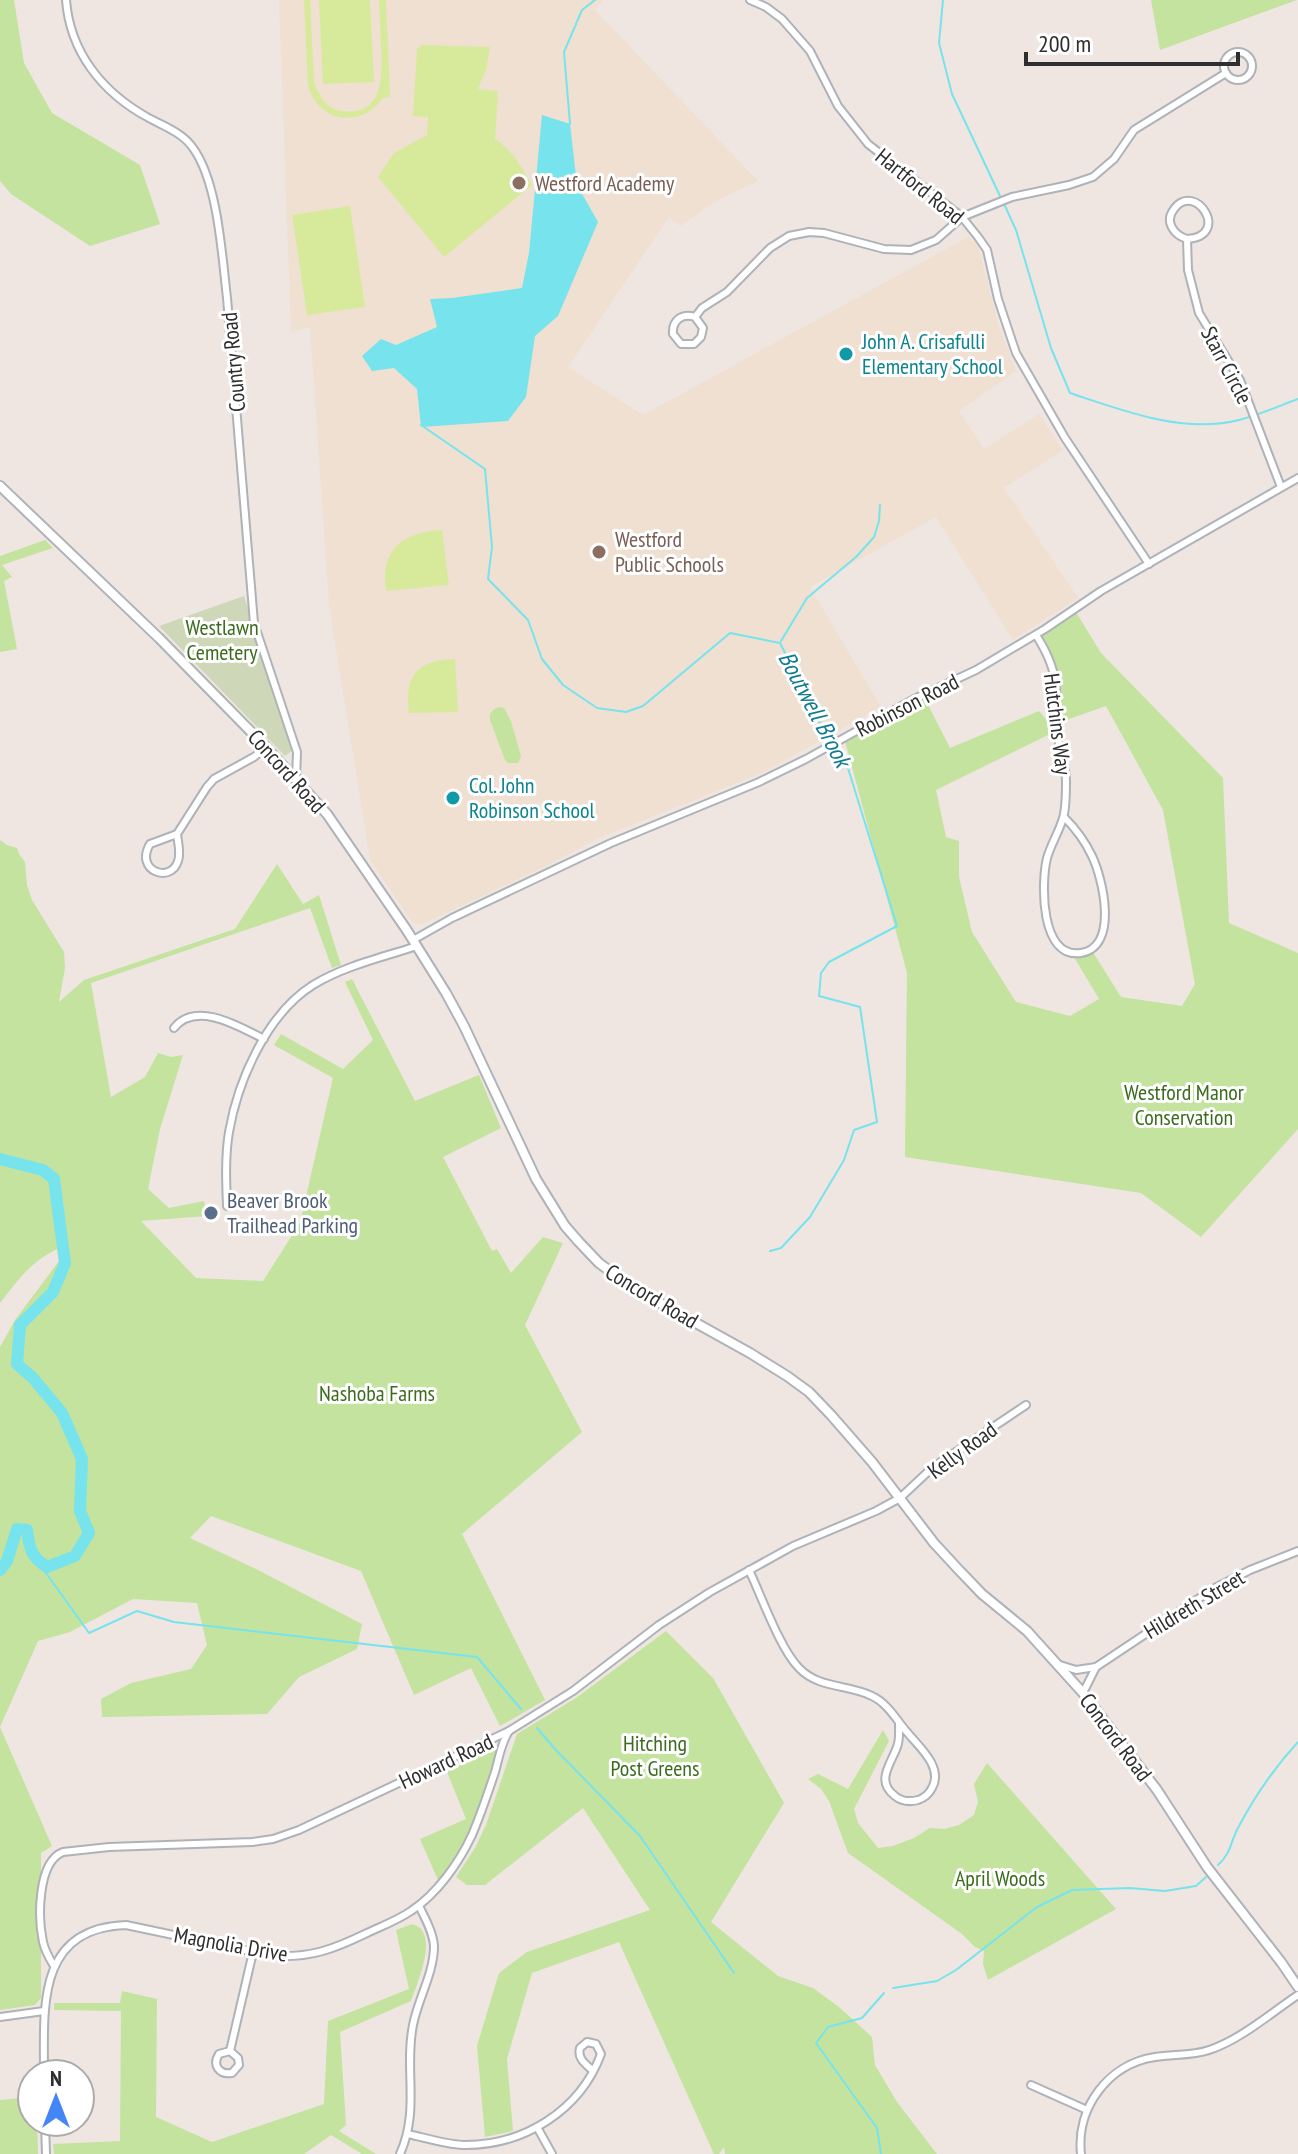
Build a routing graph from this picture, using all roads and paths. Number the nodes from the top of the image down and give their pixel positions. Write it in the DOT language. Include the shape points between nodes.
graph roads {
  1 [pos="66,0"];
  2 [pos="750,0"];
  3 [pos="1226,73"];
  4 [pos="962,217"];
  5 [pos="1187,239"];
  6 [pos="695,317"];
  7 [pos="1298,478"];
  8 [pos="0,486"];
  9 [pos="1281,487"];
  10 [pos="1149,564"];
  11 [pos="1036,635"];
  12 [pos="266,747"];
  13 [pos="296,779"];
  14 [pos="1064,817"];
  15 [pos="177,834"];
  16 [pos="415,943"];
  17 [pos="174,1028"];
  18 [pos="264,1039"];
  19 [pos="227,1206"];
  20 [pos="1026,1405"];
  21 [pos="900,1498"];
  22 [pos="1298,1551"];
  23 [pos="749,1570"];
  24 [pos="1060,1665"];
  25 [pos="1096,1667"];
  26 [pos="1083,1693"];
  27 [pos="899,1723"];
  28 [pos="509,1731"];
  29 [pos="419,1906"];
  30 [pos="253,1952"];
  31 [pos="54,1966"];
  32 [pos="1298,1987"];
  33 [pos="1298,1995"];
  34 [pos="44,2011"];
  35 [pos="0,2017"];
  36 [pos="230,2051"];
  37 [pos="44,2058"];
  38 [pos="593,2071"];
  39 [pos="1031,2085"];
  40 [pos="1087,2110"];
  41 [pos="537,2127"];
  42 [pos="408,2134"];
  43 [pos="400,2154"];
  44 [pos="552,2154"];
  45 [pos="1081,2154"];
  1 -- 13 [label="street, Country Road" via="90,69 123,102 185,139 210,188 227,298 254,623 297,752"];
  2 -- 4 [label="street, Hartford Road" via="782,19 810,51 840,110 868,144"];
  3 -- 3 [label="street" via="1225,59 1232,53 1245,54 1251,61 1252,70 1242,79"];
  3 -- 4 [label="street" via="1134,130 1093,177 1012,197"];
  4 -- 6 [label="street" via="936,240 911,250 884,249 824,233 789,236"];
  4 -- 10 [label="street, Hartford Road" via="987,250 1004,319 1026,372"];
  5 -- 5 [label="street, Starr Circle" via="1202,235 1208,224 1205,209 1191,201 1170,216 1174,232"];
  5 -- 9 [label="street, Starr Circle" via="1199,313 1240,380"];
  6 -- 6 [label="street" via="703,328 701,337 694,344 681,344 673,334 675,322"];
  7 -- 9 [label="street, Robinson Road"];
  8 -- 12 [label="main road, Concord Road"];
  9 -- 10 [label="street, Robinson Road"];
  10 -- 11 [label="street, Robinson Road"];
  11 -- 14 [label="street, Hutchins Way" via="1056,683 1055,724 1066,776"];
  11 -- 16 [label="street, Robinson Road" via="773,775 611,843 452,918"];
  12 -- 13 [label="main road, Concord Road"];
  12 -- 15 [label="street" via="214,779"];
  13 -- 16 [label="main road, Concord Road" via="335,825"];
  14 -- 14 [label="street, Hutchins Way" via="1087,846 1103,891 1103,933 1095,946 1081,953 1058,944 1045,912 1047,857"];
  15 -- 15 [label="street" via="176,866 162,873 151,869 145,854 150,844"];
  16 -- 18 [label="street, Robinson Road" via="310,987 289,1004"];
  16 -- 21 [label="main road, Concord Road" via="464,1026 536,1179 565,1226 599,1263 633,1288 746,1350 809,1392"];
  17 -- 18 [label="street" via="185,1019 210,1017"];
  18 -- 19 [label="street, Robinson Road" via="234,1110"];
  20 -- 21 [label="street, Kelly Road" via="932,1468"];
  21 -- 23 [label="street, Howard Road"];
  21 -- 24 [label="main road, Concord Road" via="958,1569"];
  22 -- 25 [label="street, Hildreth Street" via="1213,1589"];
  23 -- 27 [label="street" via="796,1664 821,1683 874,1697"];
  23 -- 28 [label="street, Howard Road" via="684,1608"];
  24 -- 25 [label="street" via="1076,1670"];
  24 -- 26 [label="main road, Concord Road"];
  25 -- 26 [label="street, Hildreth Street"];
  26 -- 32 [label="main road, Concord Road"];
  27 -- 27 [label="street" via="885,1780 895,1797 914,1801 930,1791 935,1772"];
  28 -- 29 [label="street, Magnolia Drive" via="465,1850"];
  28 -- 31 [label="street, Howard Road" via="273,1839 57,1854 47,1867 42,1900 43,1940"];
  29 -- 30 [label="street, Magnolia Drive" via="321,1952 291,1957"];
  29 -- 42 [label="street" via="434,1951 412,2035"];
  30 -- 31 [label="street, Magnolia Drive" via="114,1925 82,1937"];
  30 -- 36 [label="street"];
  31 -- 34 [label="street"];
  33 -- 40 [label="street" via="1221,2045 1127,2066 1103,2085"];
  34 -- 35 [label="street"];
  34 -- 37 [label="street"];
  38 -- 38 [label="street" via="601,2052 590,2042 579,2055"];
  38 -- 41 [label="street" via="573,2100"];
  39 -- 40 [label="street"];
  40 -- 45 [label="street"];
  41 -- 42 [label="street" via="503,2141 473,2145"];
  41 -- 44 [label="street"];
  42 -- 43 [label="street"];
}
